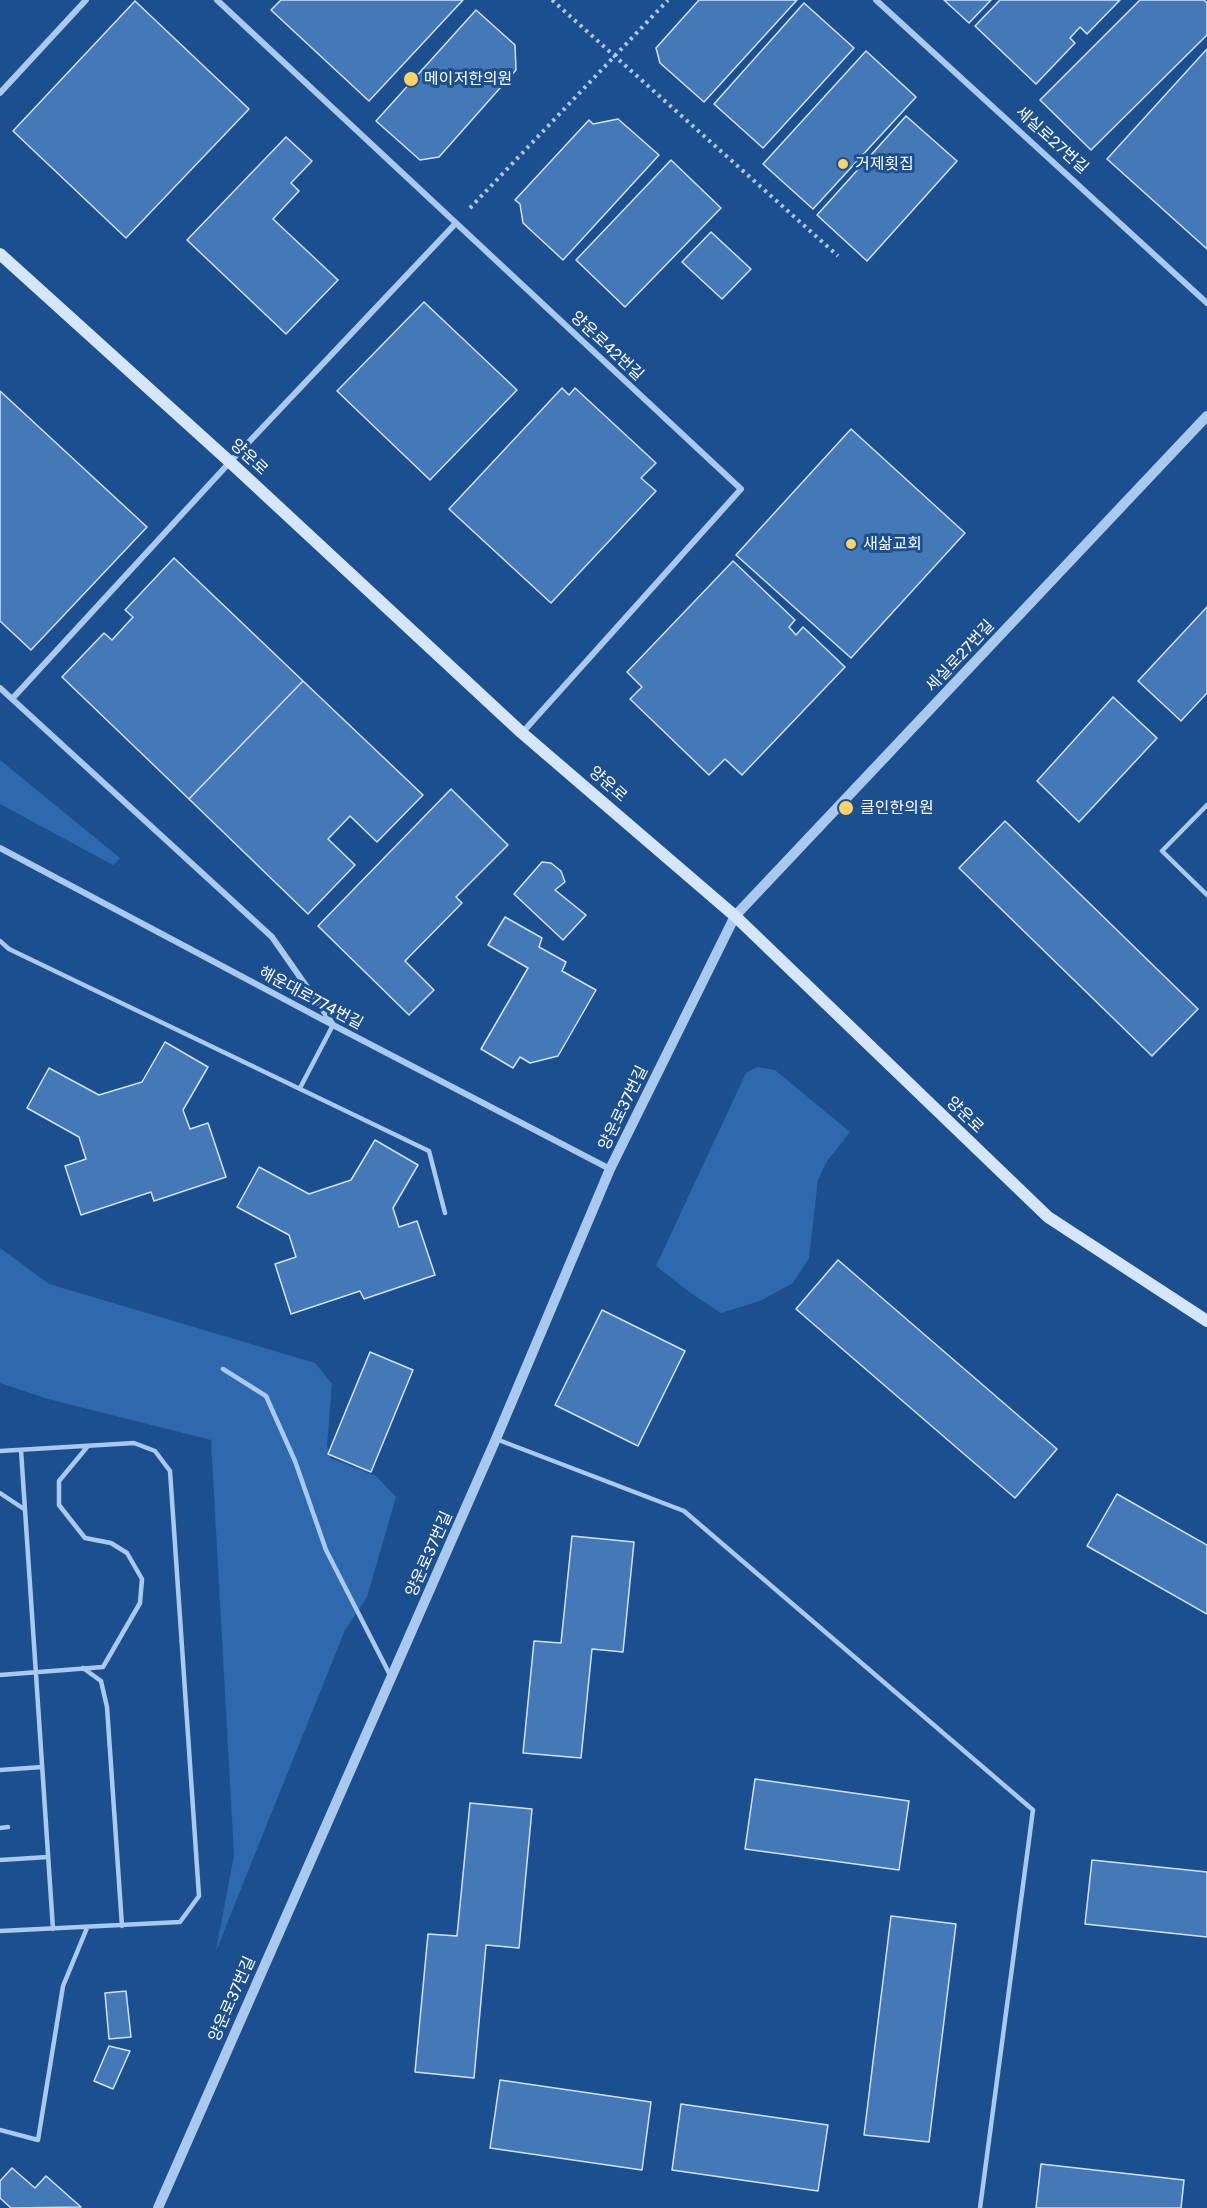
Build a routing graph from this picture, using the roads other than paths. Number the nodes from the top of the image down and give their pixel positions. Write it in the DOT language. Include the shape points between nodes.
graph roads {
  1 [pos="86,0"];
  2 [pos="217,0"];
  3 [pos="876,0"];
  4 [pos="0,93"];
  5 [pos="456,223"];
  6 [pos="0,254"];
  7 [pos="1207,303"];
  8 [pos="1207,416"];
  9 [pos="230,462"];
  10 [pos="0,688"];
  11 [pos="12,699"];
  12 [pos="522,733"];
  13 [pos="1207,805"];
  14 [pos="0,848"];
  15 [pos="1207,895"];
  16 [pos="735,916"];
  17 [pos="0,941"];
  18 [pos="333,1025"];
  19 [pos="300,1088"];
  20 [pos="610,1169"];
  21 [pos="445,1213"];
  22 [pos="1207,1321"];
  23 [pos="223,1369"];
  24 [pos="496,1439"];
  25 [pos="88,1446"];
  26 [pos="21,1450"];
  27 [pos="0,1451"];
  28 [pos="0,1493"];
  29 [pos="24,1509"];
  30 [pos="83,1668"];
  31 [pos="36,1672"];
  32 [pos="0,1675"];
  33 [pos="391,1677"];
  34 [pos="42,1767"];
  35 [pos="0,1770"];
  36 [pos="8,1827"];
  37 [pos="0,1828"];
  38 [pos="48,1857"];
  39 [pos="0,1860"];
  40 [pos="122,1926"];
  41 [pos="87,1928"];
  42 [pos="53,1929"];
  43 [pos="0,1931"];
  44 [pos="0,2130"];
  45 [pos="158,2208"];
  46 [pos="980,2208"];
  1 -- 4 [label="street"];
  2 -- 5 [label="street, 양운로42번길"];
  3 -- 7 [label="street, 세실로27번길"];
  5 -- 9 [label="street"];
  5 -- 12 [label="street, 양운로42번길" via="741,489"];
  6 -- 9 [label="main road, 양운로"];
  8 -- 16 [label="street, 세실로27번길"];
  9 -- 11 [label="street"];
  9 -- 12 [label="main road, 양운로"];
  10 -- 11 [label="street"];
  11 -- 18 [label="street" via="272,937"];
  12 -- 16 [label="main road, 양운로"];
  13 -- 15 [label="lane" via="1162,851"];
  14 -- 18 [label="street, 해운대로774번길"];
  16 -- 20 [label="street, 양운로37번길"];
  16 -- 22 [label="main road, 양운로" via="1048,1217"];
  17 -- 19 [label="lane"];
  18 -- 19 [label="lane"];
  18 -- 20 [label="street, 해운대로774번길"];
  19 -- 21 [label="lane" via="429,1151"];
  20 -- 24 [label="street, 양운로37번길"];
  23 -- 33 [label="lane" via="267,1395 326,1550"];
  24 -- 33 [label="street, 양운로37번길"];
  24 -- 46 [label="lane" via="684,1511 1033,1810"];
  25 -- 26 [label="lane"];
  25 -- 30 [label="lane" via="59,1481 59,1505 85,1538 111,1544 127,1553 142,1578 140,1604 103,1667"];
  25 -- 40 [label="lane" via="134,1443 155,1451 170,1472 199,1896 180,1922"];
  26 -- 27 [label="lane"];
  26 -- 29 [label="lane"];
  28 -- 29 [label="lane"];
  29 -- 31 [label="lane"];
  30 -- 31 [label="lane"];
  30 -- 40 [label="lane" via="101,1681 107,1707"];
  31 -- 32 [label="lane"];
  31 -- 34 [label="lane"];
  33 -- 45 [label="street, 양운로37번길"];
  34 -- 35 [label="lane"];
  34 -- 38 [label="lane"];
  36 -- 37 [label="lane"];
  38 -- 39 [label="lane"];
  38 -- 42 [label="lane"];
  40 -- 41 [label="lane"];
  41 -- 42 [label="lane"];
  41 -- 44 [label="lane" via="63,1986 38,2140"];
  42 -- 43 [label="lane"];
}
